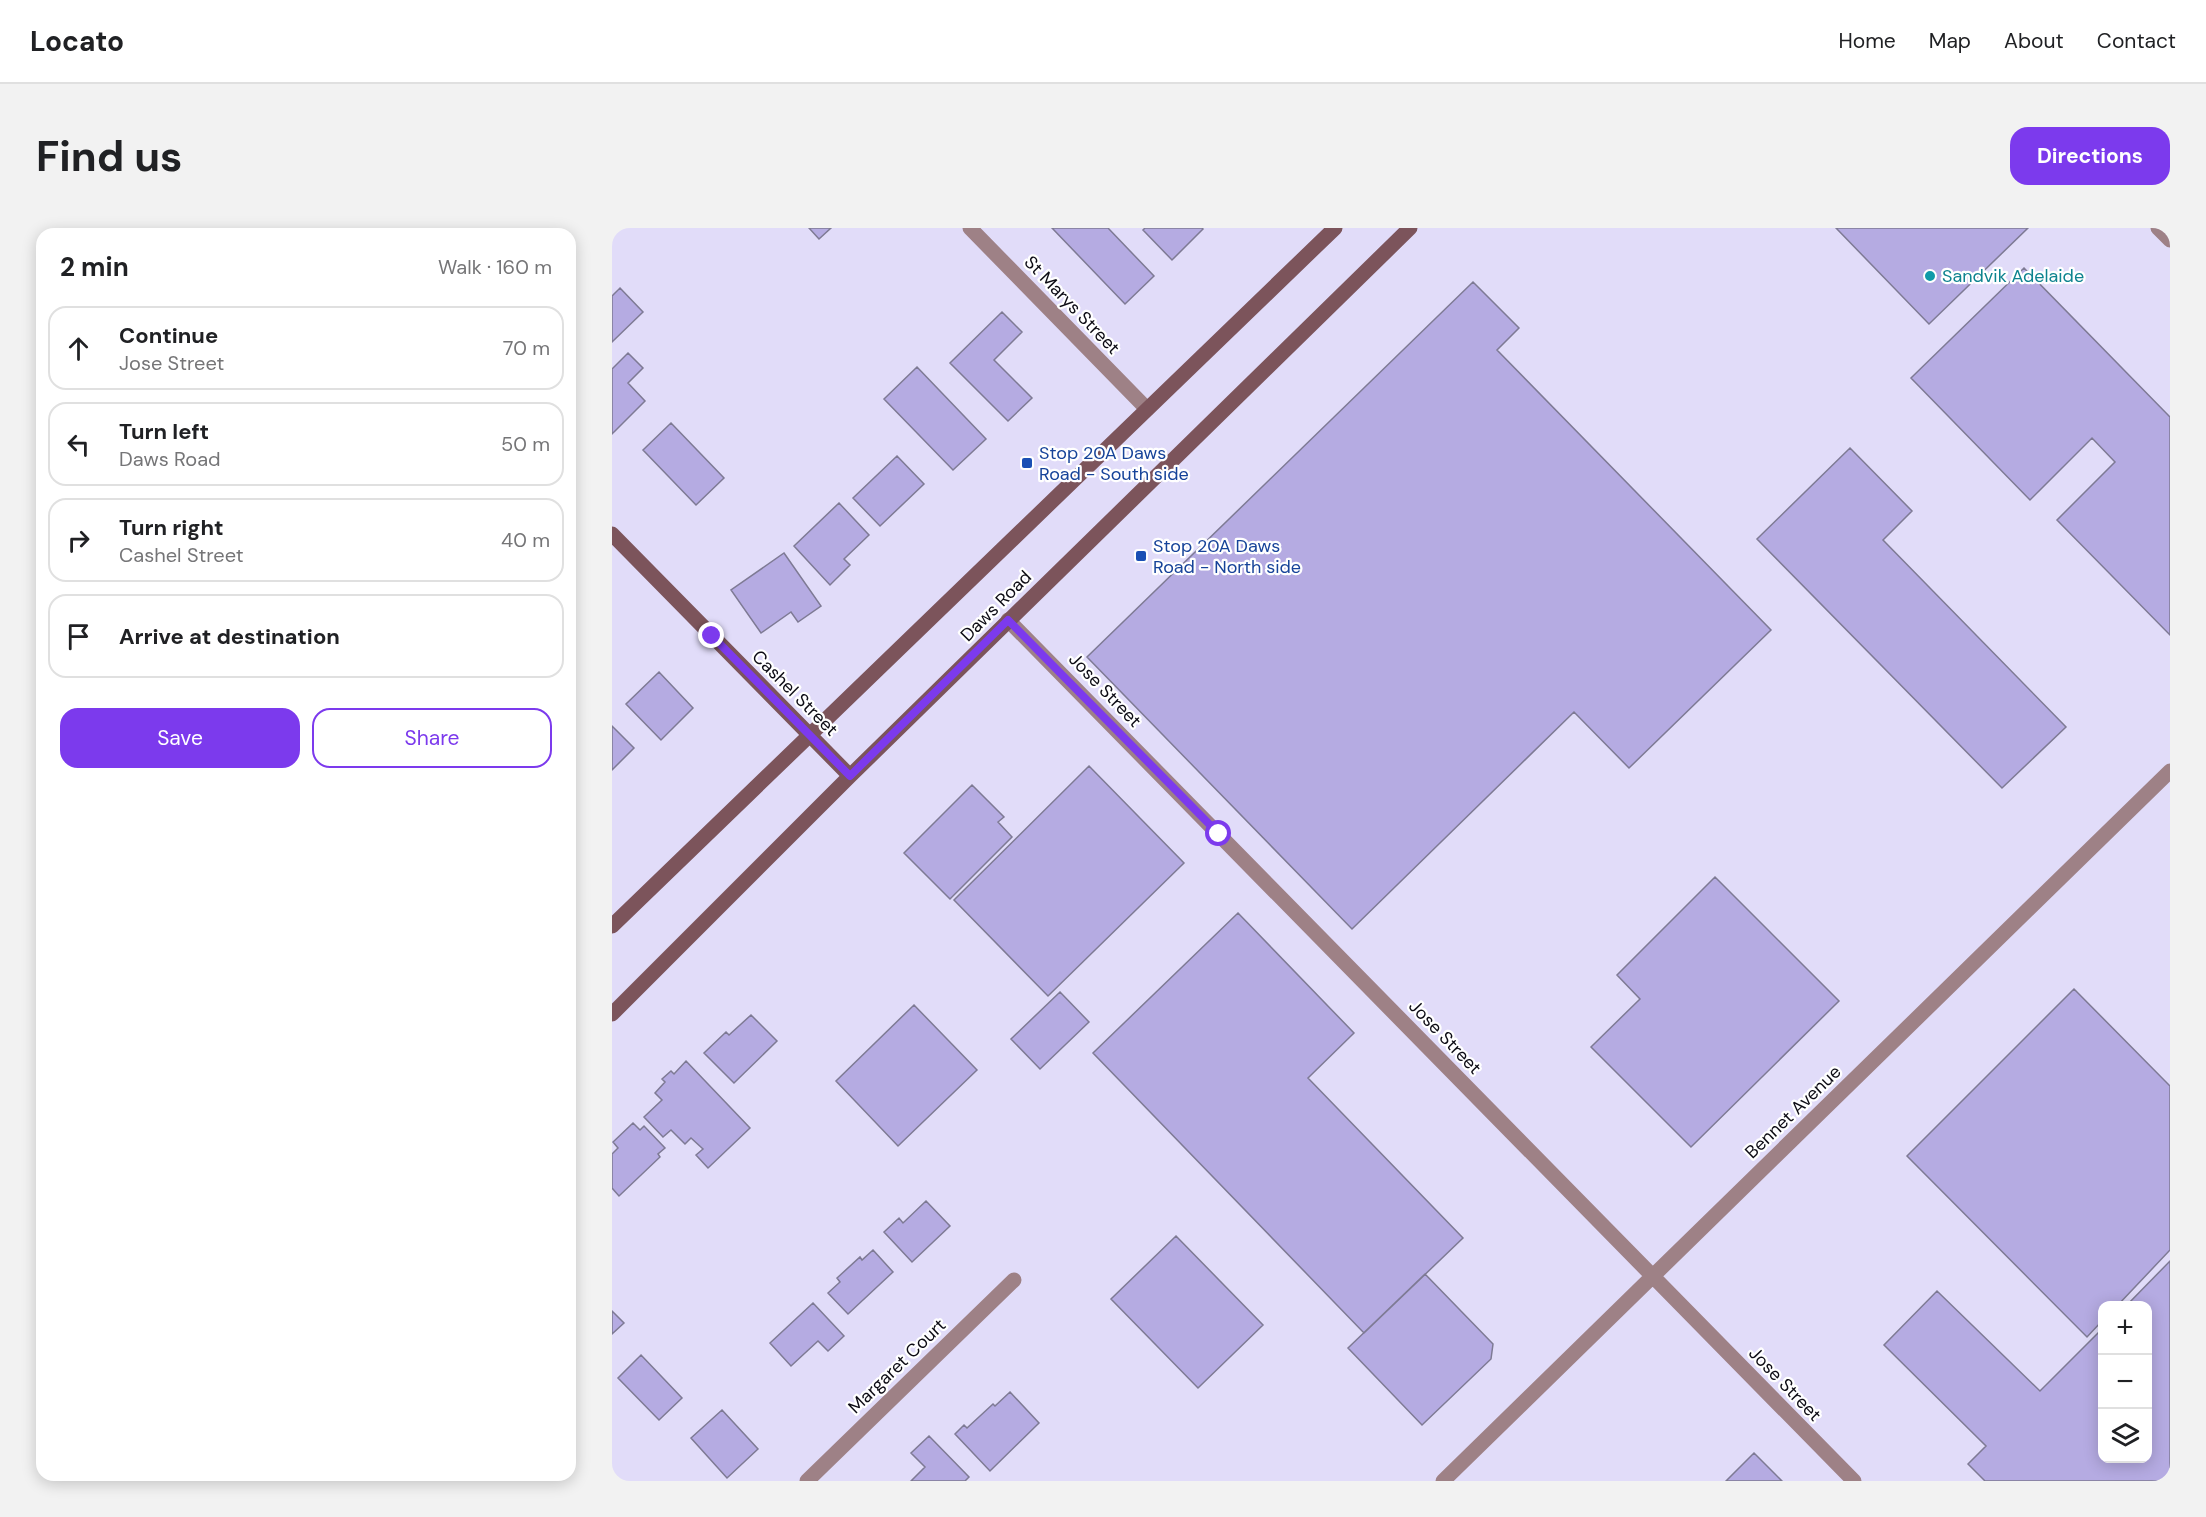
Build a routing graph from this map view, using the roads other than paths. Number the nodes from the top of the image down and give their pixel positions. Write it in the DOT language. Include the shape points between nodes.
graph roads {
  1 [pos="970,228"];
  2 [pos="1335,228"];
  3 [pos="1410,228"];
  4 [pos="2158,228"];
  5 [pos="2170,240"];
  6 [pos="1147,409"];
  7 [pos="612,534"];
  8 [pos="1008,620"];
  9 [pos="809,735"];
  10 [pos="2170,771"];
  11 [pos="850,776"];
  12 [pos="612,926"];
  13 [pos="612,1014"];
  14 [pos="1653,1276"];
  15 [pos="1014,1280"];
  16 [pos="807,1481"];
  17 [pos="1443,1481"];
  18 [pos="1854,1481"];
  1 -- 6 [label="street, St Marys Street"];
  2 -- 6 [label="main road, Daws Road"];
  3 -- 8 [label="main road, Daws Road"];
  4 -- 5 [label="street"];
  6 -- 9 [label="main road, Daws Road"];
  7 -- 9 [label="main road, Cashel Street"];
  8 -- 11 [label="main road, Daws Road"];
  8 -- 14 [label="street, Jose Street"];
  9 -- 11 [label="main road, Cashel Street"];
  9 -- 12 [label="main road, Daws Road"];
  10 -- 14 [label="street, Bennet Avenue"];
  11 -- 13 [label="main road, Daws Road"];
  14 -- 17 [label="street, Bennet Avenue"];
  14 -- 18 [label="street, Jose Street"];
  15 -- 16 [label="street, Margaret Court"];
}
